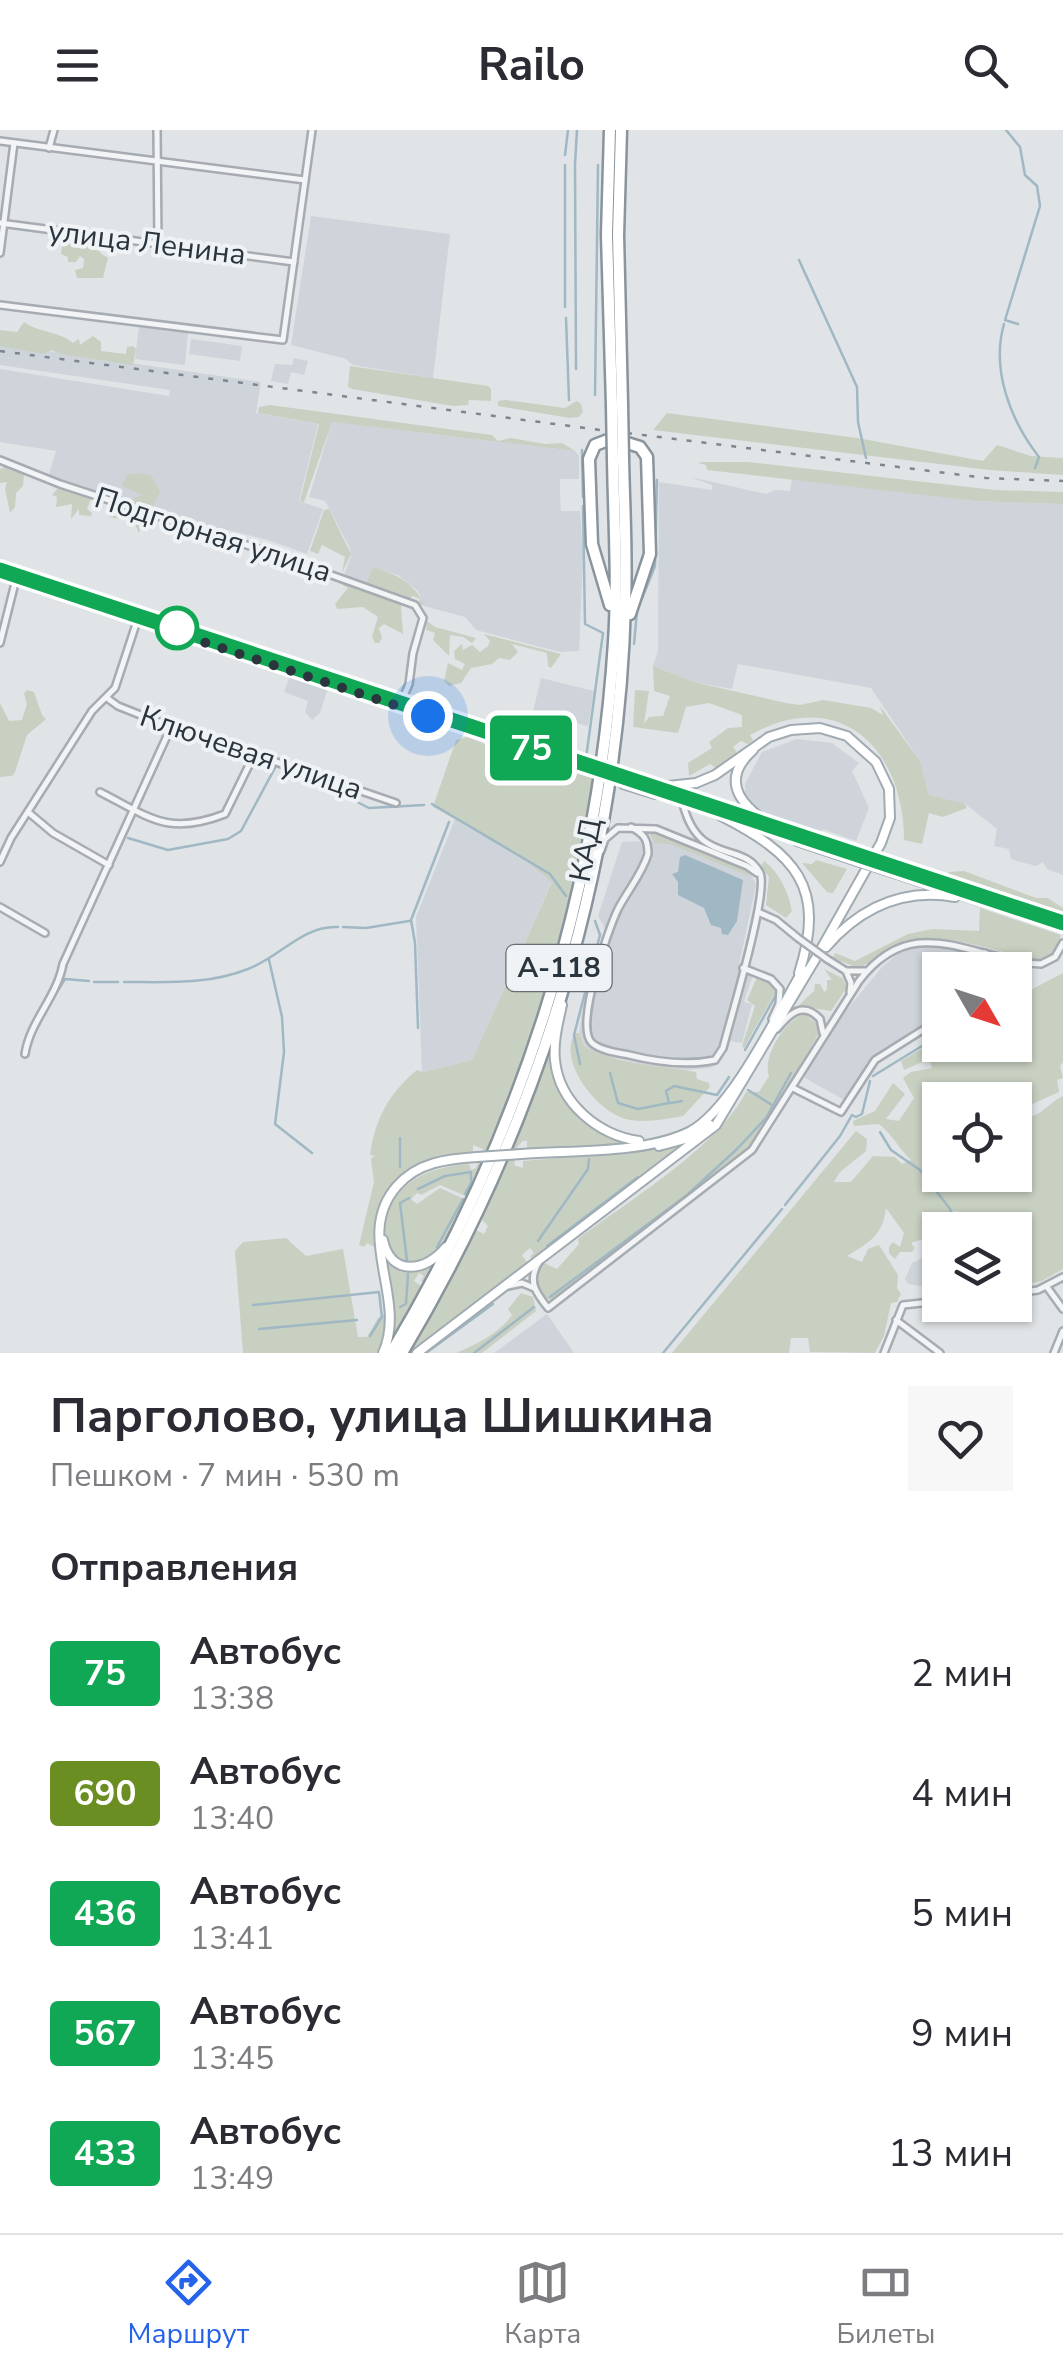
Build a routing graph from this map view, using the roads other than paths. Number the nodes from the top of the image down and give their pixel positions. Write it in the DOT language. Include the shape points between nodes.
graph roads {
  1 [pos="54,130"];
  2 [pos="157,130"];
  3 [pos="312,130"];
  4 [pos="610,130"];
  5 [pos="622,130"];
  6 [pos="0,141"];
  7 [pos="14,143"];
  8 [pos="48,148"];
  9 [pos="157,161"];
  10 [pos="305,180"];
  11 [pos="2,224"];
  12 [pos="158,244"];
  13 [pos="0,253"];
  14 [pos="294,262"];
  15 [pos="0,305"];
  16 [pos="617,405"];
  17 [pos="608,440"];
  18 [pos="627,443"];
  19 [pos="0,460"];
  20 [pos="0,572"];
  21 [pos="16,579"];
  22 [pos="138,618"];
  23 [pos="0,643"];
  24 [pos="617,662"];
  25 [pos="108,698"];
  26 [pos="401,703"];
  27 [pos="172,725"];
  28 [pos="256,753"];
  29 [pos="588,770"];
  30 [pos="623,781"];
  31 [pos="636,783"];
  32 [pos="100,792"];
  33 [pos="396,803"];
  34 [pos="683,804"];
  35 [pos="134,810"];
  36 [pos="27,812"];
  37 [pos="721,816"];
  38 [pos="631,827"];
  39 [pos="779,830"];
  40 [pos="856,857"];
  41 [pos="0,862"];
  42 [pos="595,862"];
  43 [pos="109,865"];
  44 [pos="883,866"];
  45 [pos="761,877"];
  46 [pos="976,900"];
  47 [pos="0,907"];
  48 [pos="758,912"];
  49 [pos="1063,925"];
  50 [pos="45,933"];
  51 [pos="1063,943"];
  52 [pos="983,951"];
  53 [pos="987,952"];
  54 [pos="816,958"];
  55 [pos="1032,964"];
  56 [pos="743,968"];
  57 [pos="868,969"];
  58 [pos="846,971"];
  59 [pos="796,982"];
  60 [pos="564,991"];
  61 [pos="848,996"];
  62 [pos="922,1031"];
  63 [pos="769,1034"];
  64 [pos="823,1037"];
  65 [pos="24,1054"];
  66 [pos="793,1088"];
  67 [pos="729,1106"];
  68 [pos="659,1142"];
  69 [pos="521,1155"];
  70 [pos="476,1158"];
  71 [pos="461,1226"];
  72 [pos="541,1260"];
  73 [pos="1063,1277"];
  74 [pos="506,1286"];
  75 [pos="534,1288"];
  76 [pos="1046,1288"];
  77 [pos="1032,1290"];
  78 [pos="922,1304"];
  79 [pos="1063,1309"];
  80 [pos="896,1320"];
  81 [pos="1063,1331"];
  82 [pos="383,1353"];
  83 [pos="392,1353"];
  84 [pos="402,1353"];
  85 [pos="417,1353"];
  86 [pos="884,1353"];
  87 [pos="940,1353"];
  88 [pos="1054,1353"];
  1 -- 8 [label="street"];
  2 -- 9 [label="street"];
  3 -- 10 [label="street"];
  4 -- 16 [label="highway, КАД / А-118" via="607,235"];
  5 -- 16 [label="highway, КАД / А-118"];
  6 -- 7 [label="street"];
  7 -- 8 [label="street"];
  7 -- 11 [label="street"];
  8 -- 9 [label="street"];
  9 -- 10 [label="street"];
  9 -- 12 [label="street"];
  10 -- 14 [label="street"];
  11 -- 12 [label="street, улица Ленина"];
  11 -- 13 [label="street"];
  12 -- 14 [label="street, улица Ленина"];
  14 -- 15 [label="street" via="283,340"];
  16 -- 24 [label="highway, КАД / А-118, bridge" via="626,603"];
  17 -- 24 [label="highway" via="595,445 590,459 592,544 609,597"];
  18 -- 24 [label="highway" via="647,457 650,542"];
  19 -- 26 [label="street, Подгорная улица" via="412,603 423,614"];
  20 -- 21 [label="main road"];
  20 -- 22 [label="main road"];
  21 -- 22 [label="main road"];
  21 -- 23 [label="street"];
  22 -- 25 [label="street"];
  22 -- 26 [label="main road"];
  22 -- 29 [label="main road"];
  24 -- 42 [label="highway, КАД / А-118" via="607,801"];
  24 -- 71 [label="highway, КАД / А-118" via="568,936 518,1098"];
  25 -- 27 [label="street, Ключевая улица"];
  25 -- 36 [label="street" via="92,711"];
  26 -- 29 [label="main road"];
  27 -- 28 [label="street, Ключевая улица"];
  27 -- 35 [label="street"];
  28 -- 33 [label="street, Ключевая улица"];
  28 -- 35 [label="street" via="226,814 172,826"];
  29 -- 30 [label="main road, bridge"];
  30 -- 31 [label="main road"];
  30 -- 34 [label="main road"];
  31 -- 39 [label="main road"];
  31 -- 54 [label="main road" via="701,781 755,744 791,730 836,732 866,750 888,786 889,824"];
  32 -- 35 [label="street"];
  34 -- 37 [label="main road"];
  34 -- 45 [label="street" via="698,838 749,862"];
  35 -- 43 [label="street"];
  36 -- 41 [label="street"];
  36 -- 43 [label="street"];
  37 -- 40 [label="main road"];
  37 -- 59 [label="main road" via="773,845 802,884 809,938"];
  38 -- 42 [label="street" via="610,832"];
  38 -- 45 [label="street" via="656,829"];
  38 -- 56 [label="street" via="648,842 648,854 602,953 587,1016 590,1042 664,1062 706,1062 721,1054"];
  39 -- 40 [label="main road"];
  39 -- 59 [label="main road" via="752,812 738,792 738,770 756,748 792,734 827,734 855,746 875,767 886,795 883,828"];
  40 -- 44 [label="main road, bridge"];
  42 -- 60 [label="highway, КАД / А-118"];
  43 -- 65 [label="street"];
  44 -- 46 [label="main road"];
  44 -- 49 [label="main road"];
  45 -- 48 [label="street"];
  46 -- 49 [label="main road"];
  46 -- 54 [label="main road" via="926,894 887,901 848,924"];
  47 -- 50 [label="street"];
  48 -- 56 [label="street"];
  48 -- 58 [label="street, bridge"];
  51 -- 55 [label="street" via="1048,962"];
  52 -- 53 [label="street"];
  52 -- 57 [label="street" via="908,944"];
  54 -- 63 [label="main road"];
  56 -- 63 [label="street" via="780,989"];
  57 -- 58 [label="street"];
  57 -- 61 [label="street"];
  58 -- 61 [label="street"];
  59 -- 63 [label="main road"];
  60 -- 68 [label="main road" via="555,1060 568,1096 598,1126"];
  60 -- 84 [label="highway, КАД / А-118" via="498,1170"];
  61 -- 64 [label="street"];
  62 -- 66 [label="street" via="871,1064 840,1112"];
  63 -- 64 [label="street" via="798,1009 820,1019"];
  63 -- 67 [label="main road"];
  63 -- 68 [label="main road" via="716,1112 687,1133"];
  64 -- 66 [label="street"];
  66 -- 75 [label="street" via="759,1142 732,1169 548,1308"];
  67 -- 69 [label="main road" via="704,1130 672,1144"];
  67 -- 72 [label="main road" via="705,1136"];
  68 -- 69 [label="main road"];
  69 -- 70 [label="main road, bridge"];
  70 -- 71 [label="main road" via="413,1176 387,1208 383,1244 399,1265 422,1267"];
  70 -- 82 [label="main road" via="420,1168 385,1202 378,1238 391,1310"];
  71 -- 83 [label="highway, КАД / А-118"];
  72 -- 74 [label="main road"];
  72 -- 75 [label="street"];
  73 -- 76 [label="street"];
  74 -- 75 [label="street"];
  74 -- 85 [label="main road"];
  76 -- 77 [label="street"];
  76 -- 79 [label="street"];
  78 -- 80 [label="street" via="903,1306"];
  80 -- 86 [label="street"];
  80 -- 87 [label="street"];
  81 -- 88 [label="street"];
}
